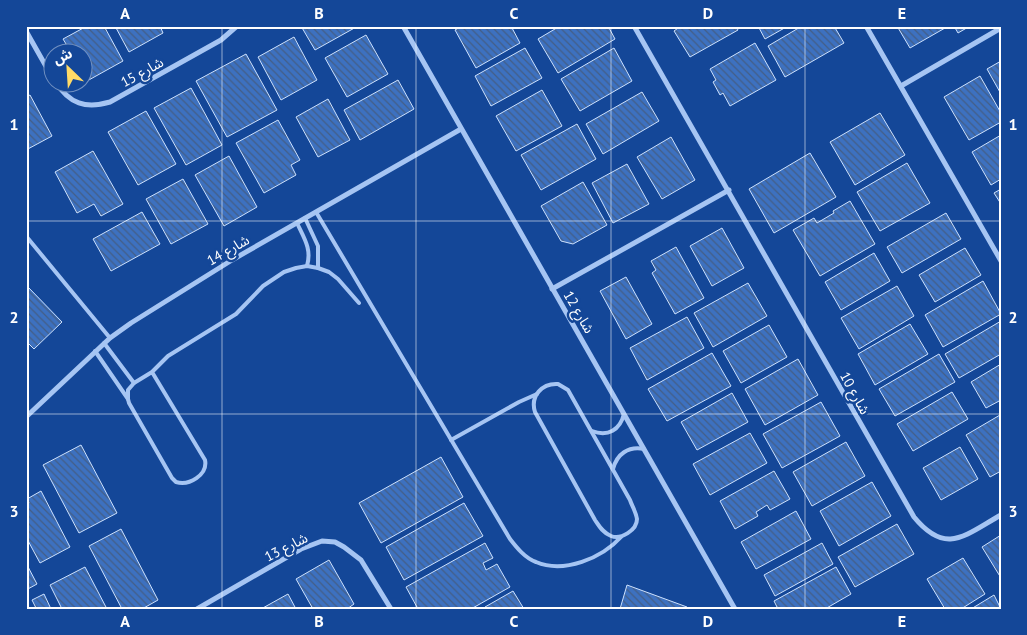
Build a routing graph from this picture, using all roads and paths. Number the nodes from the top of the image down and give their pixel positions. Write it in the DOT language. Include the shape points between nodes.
graph roads {
  1 [pos="237,26"];
  2 [pos="403,26"];
  3 [pos="634,26"];
  4 [pos="866,26"];
  5 [pos="1001,28"];
  6 [pos="26,31"];
  7 [pos="42,59"];
  8 [pos="901,86"];
  9 [pos="62,92"];
  10 [pos="461,129"];
  11 [pos="729,190"];
  12 [pos="316,212"];
  13 [pos="305,218"];
  14 [pos="297,223"];
  15 [pos="26,236"];
  16 [pos="1001,261"];
  17 [pos="307,266"];
  18 [pos="318,268"];
  19 [pos="552,289"];
  20 [pos="359,303"];
  21 [pos="110,338"];
  22 [pos="104,343"];
  23 [pos="94,351"];
  24 [pos="152,372"];
  25 [pos="134,383"];
  26 [pos="537,394"];
  27 [pos="128,399"];
  28 [pos="624,414"];
  29 [pos="26,417"];
  30 [pos="592,431"];
  31 [pos="451,440"];
  32 [pos="644,449"];
  33 [pos="613,469"];
  34 [pos="1001,515"];
  35 [pos="621,537"];
  36 [pos="198,609"];
  37 [pos="391,609"];
  38 [pos="735,609"];
  1 -- 9 [label="street, شارع 15" via="221,40 105,104 90,106 73,101"];
  2 -- 10 [label="street, شارع 12"];
  3 -- 11 [label="street, شارع 10"];
  4 -- 8 [label="street"];
  5 -- 8 [label="street"];
  6 -- 7 [label="street"];
  8 -- 16 [label="street"];
  10 -- 12 [label="street, شارع 14"];
  10 -- 19 [label="street, شارع 12"];
  11 -- 19 [label="street"];
  11 -- 34 [label="street, شارع 10" via="901,496 920,524 947,540 964,535"];
  12 -- 13 [label="street, شارع 14"];
  12 -- 31 [label="lane"];
  13 -- 14 [label="street, شارع 14"];
  13 -- 18 [label="lane" via="318,246"];
  14 -- 17 [label="lane" via="309,248"];
  14 -- 21 [label="street, شارع 14" via="190,285"];
  15 -- 21 [label="lane"];
  17 -- 18 [label="lane"];
  17 -- 24 [label="lane" via="273,279 236,314 168,356"];
  18 -- 20 [label="lane" via="338,279"];
  19 -- 28 [label="street, شارع 12"];
  21 -- 22 [label="street, شارع 14"];
  22 -- 23 [label="street, شارع 14"];
  22 -- 25 [label="lane"];
  23 -- 27 [label="lane"];
  23 -- 29 [label="street, شارع 14"];
  24 -- 25 [label="lane"];
  24 -- 27 [label="lane" via="205,460 203,473 182,484 174,480"];
  25 -- 27 [label="lane" via="128,390"];
  26 -- 30 [label="lane" via="550,384 565,387"];
  26 -- 31 [label="lane"];
  26 -- 35 [label="lane" via="535,412 595,520 609,536"];
  28 -- 30 [label="lane" via="620,426 610,432"];
  28 -- 32 [label="street, شارع 12"];
  30 -- 33 [label="lane"];
  31 -- 35 [label="lane" via="510,539 536,562 566,566 607,549"];
  32 -- 33 [label="lane" via="624,452"];
  32 -- 38 [label="street, شارع 12"];
  33 -- 35 [label="lane" via="637,519 632,529"];
  36 -- 37 [label="street, شارع 13" via="301,549 322,542 335,542 361,560"];
}
